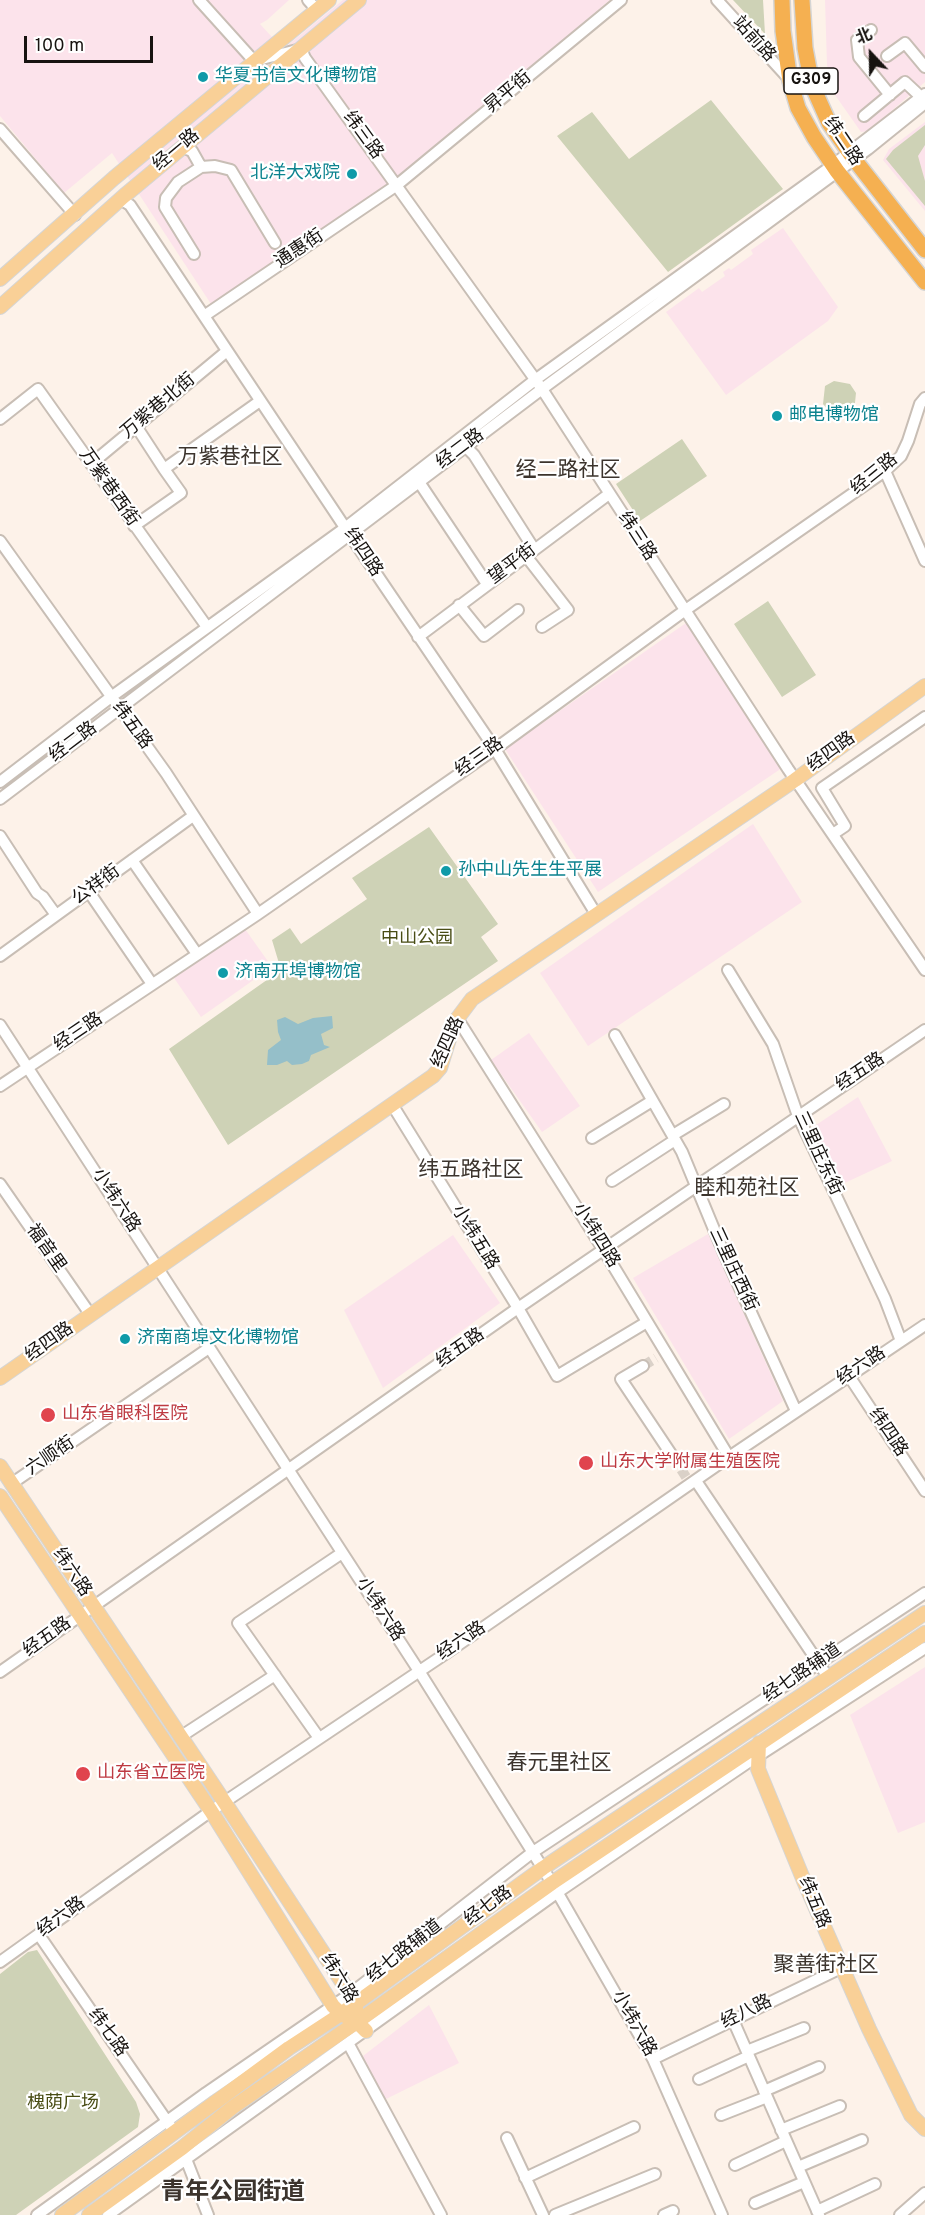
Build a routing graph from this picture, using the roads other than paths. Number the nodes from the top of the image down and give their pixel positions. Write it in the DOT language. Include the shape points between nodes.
graph roads {
  1 [pos="199,0"];
  2 [pos="329,0"];
  3 [pos="359,0"];
  4 [pos="621,0"];
  5 [pos="717,0"];
  6 [pos="782,0"];
  7 [pos="802,0"];
  8 [pos="312,5"];
  9 [pos="871,30"];
  10 [pos="301,49"];
  11 [pos="887,56"];
  12 [pos="254,61"];
  13 [pos="925,67"];
  14 [pos="790,81"];
  15 [pos="890,95"];
  16 [pos="924,98"];
  17 [pos="864,116"];
  18 [pos="0,129"];
  19 [pos="185,144"];
  20 [pos="852,156"];
  21 [pos="201,167"];
  22 [pos="835,168"];
  23 [pos="397,185"];
  24 [pos="124,196"];
  25 [pos="74,214"];
  26 [pos="275,243"];
  27 [pos="925,250"];
  28 [pos="194,254"];
  29 [pos="0,279"];
  30 [pos="925,282"];
  31 [pos="0,307"];
  32 [pos="204,316"];
  33 [pos="227,351"];
  34 [pos="539,385"];
  35 [pos="925,399"];
  36 [pos="260,401"];
  37 [pos="0,419"];
  38 [pos="136,426"];
  39 [pos="465,446"];
  40 [pos="92,464"];
  41 [pos="164,469"];
  42 [pos="885,471"];
  43 [pos="418,482"];
  44 [pos="609,494"];
  45 [pos="134,526"];
  46 [pos="347,531"];
  47 [pos="0,541"];
  48 [pos="530,552"];
  49 [pos="4,553"];
  50 [pos="925,561"];
  51 [pos="487,584"];
  52 [pos="459,605"];
  53 [pos="518,610"];
  54 [pos="684,611"];
  55 [pos="207,627"];
  56 [pos="542,627"];
  57 [pos="418,637"];
  58 [pos="925,686"];
  59 [pos="111,697"];
  60 [pos="119,709"];
  61 [pos="925,717"];
  62 [pos="495,749"];
  63 [pos="1,780"];
  64 [pos="795,780"];
  65 [pos="11,791"];
  66 [pos="0,799"];
  67 [pos="193,816"];
  68 [pos="833,834"];
  69 [pos="0,836"];
  70 [pos="132,860"];
  71 [pos="88,892"];
  72 [pos="258,914"];
  73 [pos="596,914"];
  74 [pos="56,915"];
  75 [pos="197,954"];
  76 [pos="0,956"];
  77 [pos="728,970"];
  78 [pos="925,970"];
  79 [pos="152,984"];
  80 [pos="457,1018"];
  81 [pos="0,1024"];
  82 [pos="925,1030"];
  83 [pos="615,1035"];
  84 [pos="28,1067"];
  85 [pos="0,1086"];
  86 [pos="652,1101"];
  87 [pos="724,1104"];
  88 [pos="393,1106"];
  89 [pos="798,1116"];
  90 [pos="592,1138"];
  91 [pos="674,1138"];
  92 [pos="612,1181"];
  93 [pos="0,1184"];
  94 [pos="695,1186"];
  95 [pos="603,1249"];
  96 [pos="157,1267"];
  97 [pos="518,1308"];
  98 [pos="90,1314"];
  99 [pos="647,1322"];
  100 [pos="925,1325"];
  101 [pos="902,1341"];
  102 [pos="209,1348"];
  103 [pos="643,1366"];
  104 [pos="849,1376"];
  105 [pos="0,1378"];
  106 [pos="796,1411"];
  107 [pos="673,1457"];
  108 [pos="729,1457"];
  109 [pos="0,1466"];
  110 [pos="289,1471"];
  111 [pos="691,1481"];
  112 [pos="11,1484"];
  113 [pos="925,1491"];
  114 [pos="0,1496"];
  115 [pos="342,1553"];
  116 [pos="925,1593"];
  117 [pos="93,1605"];
  118 [pos="925,1613"];
  119 [pos="80,1615"];
  120 [pos="925,1633"];
  121 [pos="925,1648"];
  122 [pos="819,1664"];
  123 [pos="419,1671"];
  124 [pos="0,1672"];
  125 [pos="275,1675"];
  126 [pos="828,1677"];
  127 [pos="180,1737"];
  128 [pos="319,1738"];
  129 [pos="752,1758"];
  130 [pos="225,1803"];
  131 [pos="211,1811"];
  132 [pos="533,1852"];
  133 [pos="543,1868"];
  134 [pos="555,1888"];
  135 [pos="39,1935"];
  136 [pos="0,1962"];
  137 [pos="841,1968"];
  138 [pos="353,1999"];
  139 [pos="337,2010"];
  140 [pos="733,2020"];
  141 [pos="362,2026"];
  142 [pos="804,2028"];
  143 [pos="348,2043"];
  144 [pos="748,2054"];
  145 [pos="653,2059"];
  146 [pos="819,2067"];
  147 [pos="699,2079"];
  148 [pos="765,2094"];
  149 [pos="840,2106"];
  150 [pos="721,2115"];
  151 [pos="171,2127"];
  152 [pos="634,2127"];
  153 [pos="925,2129"];
  154 [pos="782,2130"];
  155 [pos="507,2138"];
  156 [pos="862,2140"];
  157 [pos="786,2141"];
  158 [pos="184,2153"];
  159 [pos="735,2165"];
  160 [pos="798,2167"];
  161 [pos="655,2174"];
  162 [pos="525,2178"];
  163 [pos="804,2182"];
  164 [pos="875,2184"];
  165 [pos="925,2193"];
  166 [pos="755,2203"];
  167 [pos="818,2213"];
  168 [pos="37,2215"];
  169 [pos="62,2215"];
  170 [pos="89,2215"];
  171 [pos="108,2215"];
  172 [pos="208,2215"];
  173 [pos="441,2215"];
  174 [pos="543,2215"];
  175 [pos="555,2215"];
  176 [pos="722,2215"];
  177 [pos="900,2215"];
  1 -- 12 [label="street"];
  2 -- 8 [label="main road, 经一路"];
  3 -- 10 [label="main road, 经一路"];
  4 -- 23 [label="street, 昇平街"];
  5 -- 14 [label="street, 站前路"];
  6 -- 14 [label="highway, 纬二路 / G309"];
  7 -- 20 [label="highway, 纬二路 / G309" via="812,85 829,123"];
  8 -- 12 [label="main road, 经一路"];
  9 -- 15 [label="street" via="857,40 859,57"];
  10 -- 12 [label="street"];
  10 -- 19 [label="main road, 经一路"];
  10 -- 23 [label="street, 纬三路"];
  11 -- 13 [label="street" via="905,43"];
  12 -- 25 [label="main road, 经一路"];
  14 -- 22 [label="highway, 纬二路 / G309" via="798,108"];
  15 -- 16 [label="street" via="905,82"];
  15 -- 17 [label="street"];
  16 -- 20 [label="street, 经二路"];
  18 -- 25 [label="street"];
  19 -- 21 [label="street"];
  19 -- 24 [label="main road, 经一路"];
  20 -- 22 [label="street, 经二路"];
  20 -- 27 [label="highway, 纬二路 / G309"];
  21 -- 26 [label="street" via="231,170"];
  21 -- 28 [label="street" via="178,182 166,198 165,207"];
  22 -- 30 [label="highway, 纬二路 / G309"];
  22 -- 34 [label="street, 经二路"];
  23 -- 32 [label="street, 通惠街"];
  23 -- 34 [label="street, 纬三路"];
  24 -- 31 [label="main road, 经一路"];
  24 -- 32 [label="street, 纬四路"];
  25 -- 29 [label="main road, 经一路"];
  32 -- 33 [label="street, 纬四路"];
  33 -- 36 [label="street, 纬四路"];
  33 -- 38 [label="street, 万紫巷北街"];
  34 -- 39 [label="street, 经二路"];
  34 -- 44 [label="street, 纬三路"];
  34 -- 46 [label="street, 经二路"];
  35 -- 42 [label="street, 经三路" via="901,456"];
  36 -- 41 [label="street"];
  36 -- 46 [label="street, 纬四路"];
  37 -- 40 [label="street, 万紫巷西街" via="38,389"];
  38 -- 40 [label="street, 万紫巷北街"];
  38 -- 41 [label="street"];
  39 -- 43 [label="street, 经二路"];
  39 -- 48 [label="street"];
  40 -- 45 [label="street, 万紫巷西街"];
  41 -- 45 [label="street" via="181,493"];
  42 -- 50 [label="street"];
  42 -- 54 [label="street, 经三路"];
  43 -- 46 [label="street, 经二路"];
  43 -- 51 [label="street"];
  44 -- 48 [label="street, 望平街"];
  44 -- 54 [label="street, 纬三路"];
  45 -- 55 [label="street, 万紫巷西街"];
  46 -- 55 [label="street, 经二路"];
  46 -- 57 [label="street, 纬四路"];
  46 -- 60 [label="street, 经二路"];
  47 -- 49 [label="street, 纬五路"];
  48 -- 51 [label="street, 望平街"];
  48 -- 56 [label="street" via="568,610"];
  49 -- 59 [label="street, 纬五路"];
  51 -- 52 [label="street, 望平街"];
  52 -- 53 [label="street" via="484,636"];
  52 -- 57 [label="street, 望平街"];
  54 -- 62 [label="street, 经三路"];
  54 -- 64 [label="street, 纬三路"];
  55 -- 59 [label="street, 经二路"];
  57 -- 62 [label="street, 纬四路"];
  58 -- 64 [label="main road, 经四路"];
  59 -- 60 [label="street, 纬五路"];
  59 -- 63 [label="street, 经二路"];
  60 -- 65 [label="street, 经二路"];
  60 -- 67 [label="street, 纬五路"];
  61 -- 68 [label="street" via="822,788 845,826"];
  62 -- 72 [label="street, 经三路"];
  62 -- 73 [label="street, 纬四路"];
  63 -- 65 [label="street"];
  64 -- 68 [label="street, 纬三路"];
  64 -- 73 [label="main road, 经四路"];
  65 -- 66 [label="street, 经二路"];
  67 -- 70 [label="street, 公祥街"];
  67 -- 72 [label="street, 纬五路"];
  68 -- 78 [label="street, 纬三路"];
  69 -- 74 [label="street"];
  70 -- 71 [label="street, 公祥街"];
  70 -- 75 [label="street"];
  71 -- 74 [label="street, 公祥街"];
  71 -- 79 [label="street"];
  72 -- 75 [label="street, 经三路"];
  73 -- 80 [label="main road, 经四路" via="472,999"];
  74 -- 76 [label="street, 公祥街"];
  75 -- 79 [label="street, 经三路"];
  77 -- 89 [label="street, 三里庄东街" via="772,1044"];
  79 -- 84 [label="street, 经三路"];
  80 -- 88 [label="main road, 经四路" via="440,1068"];
  80 -- 95 [label="street, 小纬四路"];
  81 -- 84 [label="street, 小纬六路"];
  82 -- 89 [label="street, 经五路"];
  83 -- 86 [label="street, 三里庄西街"];
  84 -- 85 [label="street, 经三路"];
  84 -- 96 [label="street, 小纬六路"];
  86 -- 90 [label="street"];
  86 -- 91 [label="street, 三里庄西街"];
  87 -- 91 [label="street"];
  88 -- 96 [label="main road, 经四路"];
  88 -- 97 [label="street, 小纬五路"];
  89 -- 94 [label="street, 经五路"];
  89 -- 101 [label="street, 三里庄东街"];
  91 -- 92 [label="street"];
  91 -- 94 [label="street, 三里庄西街"];
  93 -- 98 [label="street, 福音里"];
  94 -- 95 [label="street, 经五路"];
  94 -- 106 [label="street, 三里庄西街"];
  95 -- 97 [label="street, 经五路"];
  95 -- 99 [label="street, 小纬四路"];
  96 -- 98 [label="main road, 经四路"];
  96 -- 102 [label="street, 小纬六路"];
  97 -- 99 [label="street, 小纬五路" via="557,1376"];
  97 -- 110 [label="street, 经五路"];
  98 -- 105 [label="main road, 经四路"];
  99 -- 108 [label="street, 小纬四路" via="660,1354"];
  100 -- 101 [label="street, 经六路"];
  101 -- 104 [label="street, 经六路"];
  102 -- 110 [label="street, 小纬六路"];
  102 -- 112 [label="street, 六顺街"];
  103 -- 107 [label="street" via="621,1378"];
  104 -- 106 [label="street, 经六路"];
  104 -- 113 [label="street, 纬四路"];
  106 -- 108 [label="street, 经六路"];
  108 -- 111 [label="street, 经六路"];
  109 -- 112 [label="main road, 纬六路"];
  110 -- 115 [label="street, 小纬六路"];
  110 -- 117 [label="street, 经五路"];
  111 -- 122 [label="street"];
  111 -- 123 [label="street, 经六路"];
  112 -- 117 [label="main road, 纬六路"];
  114 -- 119 [label="main road, 纬六路"];
  115 -- 123 [label="street, 小纬六路"];
  115 -- 125 [label="street" via="238,1623"];
  116 -- 122 [label="street, 经七路辅道"];
  117 -- 119 [label="street, 经五路"];
  117 -- 127 [label="main road, 纬六路"];
  118 -- 126 [label="main road, 经七路"];
  119 -- 124 [label="street, 经五路"];
  119 -- 131 [label="main road, 纬六路"];
  120 -- 129 [label="main road, 经七路"];
  121 -- 129 [label="street"];
  122 -- 126 [label="street"];
  122 -- 132 [label="street, 经七路辅道"];
  123 -- 128 [label="street, 经六路"];
  123 -- 132 [label="street, 小纬六路"];
  125 -- 127 [label="street"];
  125 -- 128 [label="street"];
  126 -- 133 [label="main road, 经七路"];
  127 -- 130 [label="main road, 纬六路"];
  128 -- 130 [label="street, 经六路"];
  129 -- 134 [label="main road, 经七路"];
  129 -- 137 [label="main road, 纬五路"];
  130 -- 131 [label="street, 经六路"];
  130 -- 138 [label="main road, 纬六路"];
  131 -- 135 [label="street, 经六路"];
  131 -- 139 [label="main road, 纬六路"];
  132 -- 133 [label="street, 小纬六路"];
  132 -- 138 [label="street, 经七路辅道"];
  133 -- 134 [label="street, 小纬六路"];
  133 -- 138 [label="main road, 经七路"];
  134 -- 141 [label="main road, 经七路"];
  134 -- 145 [label="street, 小纬六路"];
  135 -- 136 [label="street, 经六路"];
  135 -- 151 [label="street, 纬七路"];
  137 -- 140 [label="street, 经八路"];
  137 -- 153 [label="main road, 纬五路" via="911,2115"];
  138 -- 139 [label="main road, 经七路"];
  138 -- 141 [label="main road, 纬六路"];
  139 -- 141 [label="main road, 纬六路"];
  139 -- 151 [label="main road, 经七路" via="289,2048"];
  140 -- 144 [label="street"];
  140 -- 145 [label="street, 经八路"];
  141 -- 143 [label="street"];
  141 -- 158 [label="main road, 经七路" via="232,2107"];
  142 -- 144 [label="street"];
  143 -- 158 [label="street"];
  143 -- 173 [label="street"];
  144 -- 147 [label="street"];
  144 -- 148 [label="street"];
  145 -- 176 [label="street, 小纬六路"];
  146 -- 148 [label="street"];
  148 -- 150 [label="street"];
  148 -- 154 [label="street"];
  149 -- 154 [label="street"];
  151 -- 168 [label="street"];
  151 -- 169 [label="main road, 经七路"];
  152 -- 162 [label="street"];
  154 -- 157 [label="street"];
  155 -- 162 [label="street"];
  156 -- 160 [label="street"];
  157 -- 159 [label="street"];
  157 -- 160 [label="street"];
  158 -- 170 [label="main road, 经七路"];
  158 -- 171 [label="street"];
  158 -- 172 [label="street"];
  160 -- 163 [label="street"];
  161 -- 175 [label="street"];
  162 -- 174 [label="street"];
  163 -- 166 [label="street"];
  163 -- 167 [label="street"];
  164 -- 167 [label="street"];
  165 -- 177 [label="street"];
}
